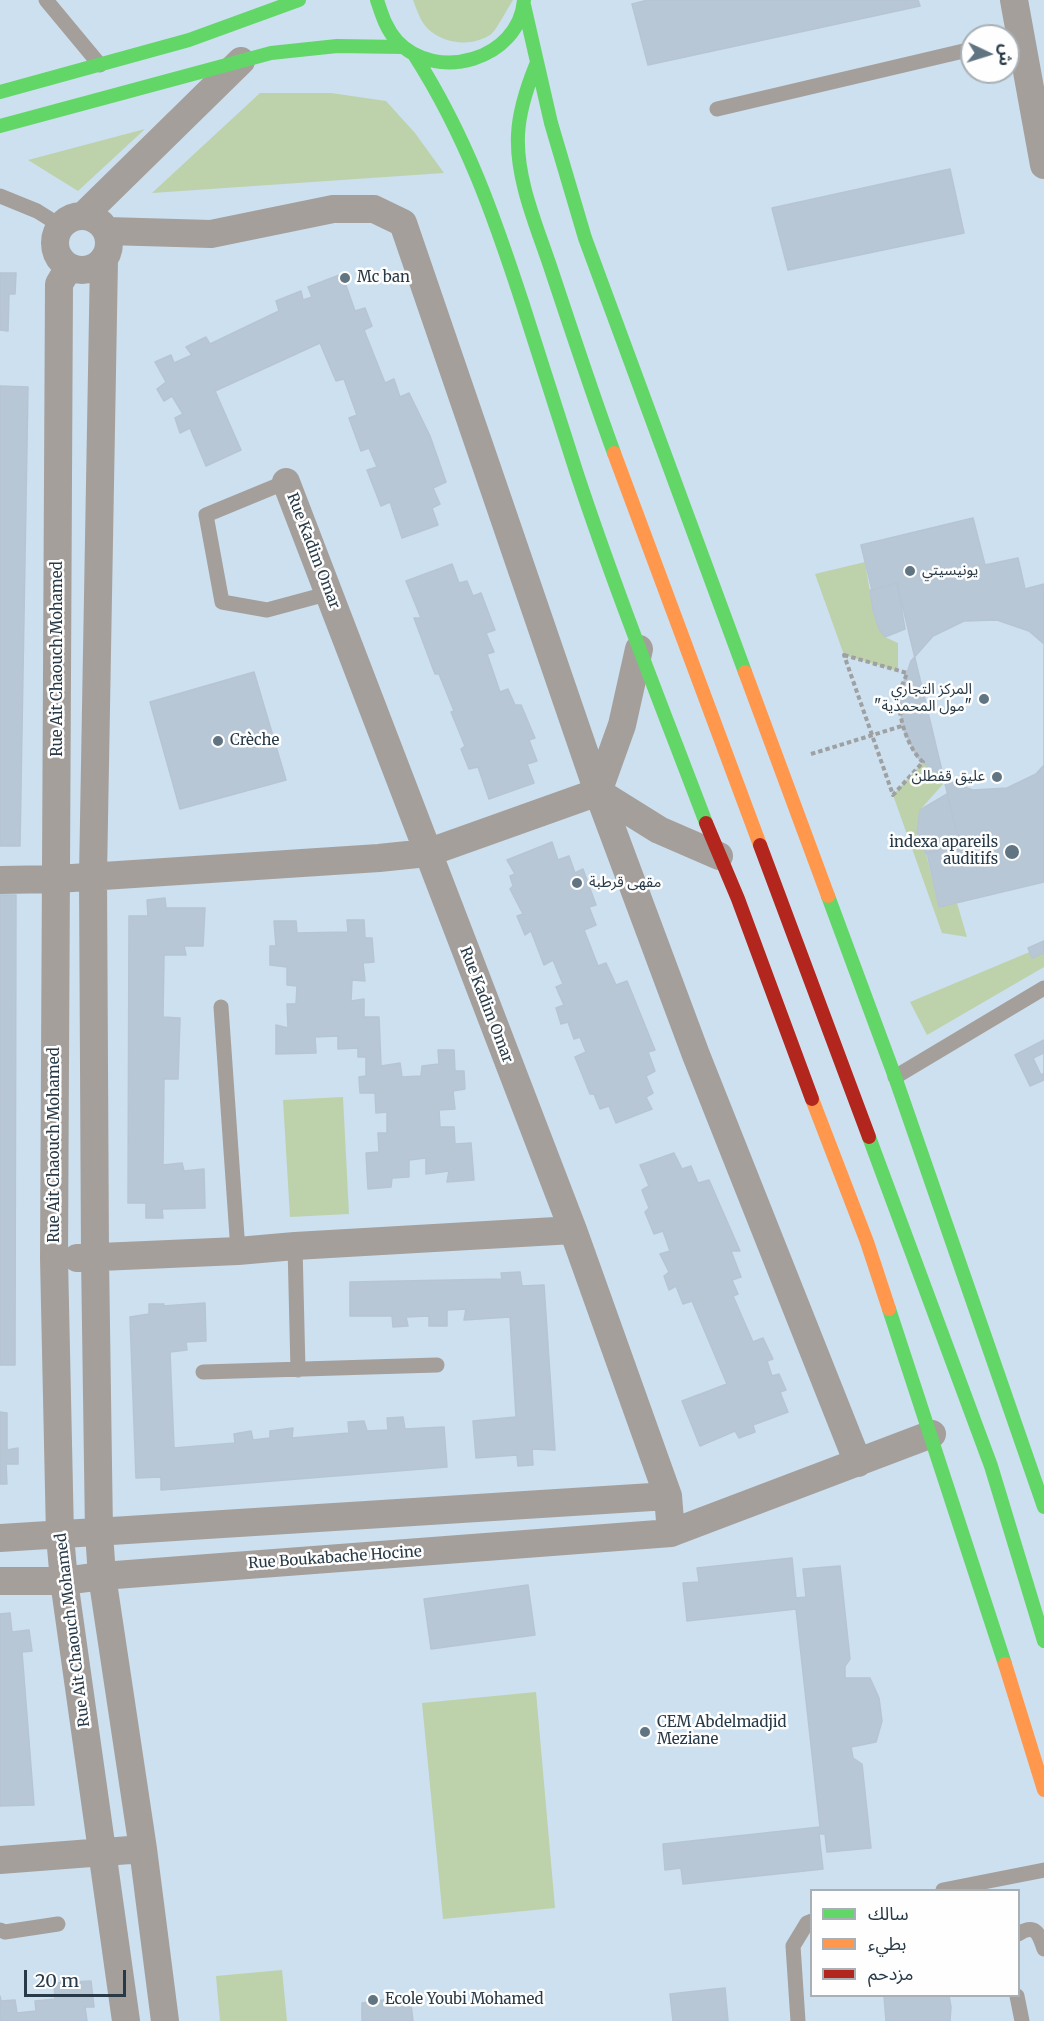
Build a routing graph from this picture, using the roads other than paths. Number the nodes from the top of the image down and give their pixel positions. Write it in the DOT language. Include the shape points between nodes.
graph roads {
  1 [pos="46,0"];
  2 [pos="299,0"];
  3 [pos="377,0"];
  4 [pos="1014,0"];
  5 [pos="524,2"];
  6 [pos="1015,24"];
  7 [pos="409,52"];
  8 [pos="960,52"];
  9 [pos="241,61"];
  10 [pos="1020,61"];
  11 [pos="536,65"];
  12 [pos="100,66"];
  13 [pos="0,92"];
  14 [pos="717,109"];
  15 [pos="0,126"];
  16 [pos="1044,165"];
  17 [pos="0,196"];
  18 [pos="84,224"];
  19 [pos="104,259"];
  20 [pos="69,267"];
  21 [pos="286,482"];
  22 [pos="330,593"];
  23 [pos="639,649"];
  24 [pos="598,792"];
  25 [pos="427,853"];
  26 [pos="719,856"];
  27 [pos="93,876"];
  28 [pos="57,879"];
  29 [pos="0,880"];
  30 [pos="1044,988"];
  31 [pos="221,1007"];
  32 [pos="895,1077"];
  33 [pos="573,1230"];
  34 [pos="295,1246"];
  35 [pos="238,1251"];
  36 [pos="95,1257"];
  37 [pos="54,1258"];
  38 [pos="437,1365"];
  39 [pos="298,1370"];
  40 [pos="203,1372"];
  41 [pos="932,1434"];
  42 [pos="858,1463"];
  43 [pos="668,1496"];
  44 [pos="1044,1507"];
  45 [pos="99,1533"];
  46 [pos="671,1533"];
  47 [pos="60,1536"];
  48 [pos="0,1538"];
  49 [pos="102,1576"];
  50 [pos="0,1581"];
  51 [pos="64,1581"];
  52 [pos="1044,1641"];
  53 [pos="1044,1790"];
  54 [pos="142,1849"];
  55 [pos="102,1852"];
  56 [pos="0,1860"];
  57 [pos="1044,1870"];
  58 [pos="948,1889"];
  59 [pos="810,1922"];
  60 [pos="58,1924"];
  61 [pos="0,1930"];
  62 [pos="1020,1933"];
  63 [pos="1044,1949"];
  64 [pos="1017,1997"];
  65 [pos="126,2021"];
  66 [pos="165,2021"];
  67 [pos="798,2021"];
  68 [pos="1022,2021"];
  1 -- 12 [label="lane"];
  2 -- 12 [label="main road"];
  3 -- 7 [label="main road" via="383,21"];
  4 -- 6 [label="street"];
  5 -- 7 [label="main road" via="516,27 501,45 482,58 448,64"];
  5 -- 11 [label="main road"];
  7 -- 9 [label="main road" via="371,45 305,48"];
  7 -- 23 [label="main road" via="444,102 481,183"];
  8 -- 14 [label="lane"];
  9 -- 15 [label="main road"];
  9 -- 18 [label="street"];
  10 -- 16 [label="street"];
  11 -- 32 [label="main road" via="585,238"];
  11 -- 52 [label="main road" via="523,103 518,135 529,203 597,406 992,1466"];
  12 -- 13 [label="main road"];
  17 -- 18 [label="lane" via="37,212"];
  18 -- 19 [label="street" via="109,245"];
  18 -- 20 [label="street" via="56,234 57,253"];
  18 -- 24 [label="street" via="211,234 333,209 374,209 404,223"];
  19 -- 20 [label="street" via="92,269"];
  19 -- 27 [label="street"];
  20 -- 28 [label="street, Rue Ait Chaouch Mohamed" via="60,284"];
  21 -- 22 [label="street, Rue Kadim Omar"];
  21 -- 22 [label="lane" via="206,515 222,602 267,610"];
  22 -- 25 [label="street, Rue Kadim Omar"];
  23 -- 24 [label="street" via="622,725"];
  23 -- 26 [label="main road"];
  24 -- 25 [label="street"];
  24 -- 26 [label="street" via="659,830"];
  24 -- 42 [label="street" via="696,1055"];
  25 -- 27 [label="street"];
  25 -- 33 [label="street, Rue Kadim Omar"];
  26 -- 41 [label="main road" via="867,1242"];
  27 -- 28 [label="street"];
  27 -- 36 [label="street"];
  28 -- 29 [label="street"];
  28 -- 37 [label="street, Rue Ait Chaouch Mohamed"];
  30 -- 32 [label="lane"];
  31 -- 35 [label="lane"];
  32 -- 44 [label="main road"];
  33 -- 34 [label="street"];
  33 -- 43 [label="street, Rue Kadim Omar"];
  34 -- 35 [label="street"];
  34 -- 39 [label="lane"];
  35 -- 36 [label="street"];
  36 -- 37 [label="street"];
  36 -- 45 [label="street"];
  37 -- 47 [label="street, Rue Ait Chaouch Mohamed"];
  38 -- 39 [label="lane"];
  39 -- 40 [label="lane"];
  41 -- 42 [label="street, Rue Boukabache Hocine"];
  41 -- 53 [label="main road"];
  42 -- 46 [label="street, Rue Boukabache Hocine"];
  43 -- 45 [label="street"];
  43 -- 46 [label="street, Rue Kadim Omar"];
  45 -- 47 [label="street"];
  45 -- 49 [label="street"];
  46 -- 49 [label="street, Rue Boukabache Hocine"];
  47 -- 48 [label="street"];
  47 -- 51 [label="street, Rue Ait Chaouch Mohamed"];
  49 -- 51 [label="street, Rue Boukabache Hocine"];
  49 -- 54 [label="street"];
  50 -- 51 [label="street, Rue Boukabache Hocine"];
  51 -- 55 [label="street, Rue Ait Chaouch Mohamed"];
  54 -- 55 [label="street"];
  54 -- 66 [label="street"];
  55 -- 56 [label="street"];
  55 -- 65 [label="street, Rue Ait Chaouch Mohamed"];
  57 -- 58 [label="lane"];
  59 -- 67 [label="lane" via="793,1946"];
  60 -- 61 [label="lane"];
  62 -- 63 [label="lane" via="1039,1933"];
  64 -- 68 [label="lane"];
}
